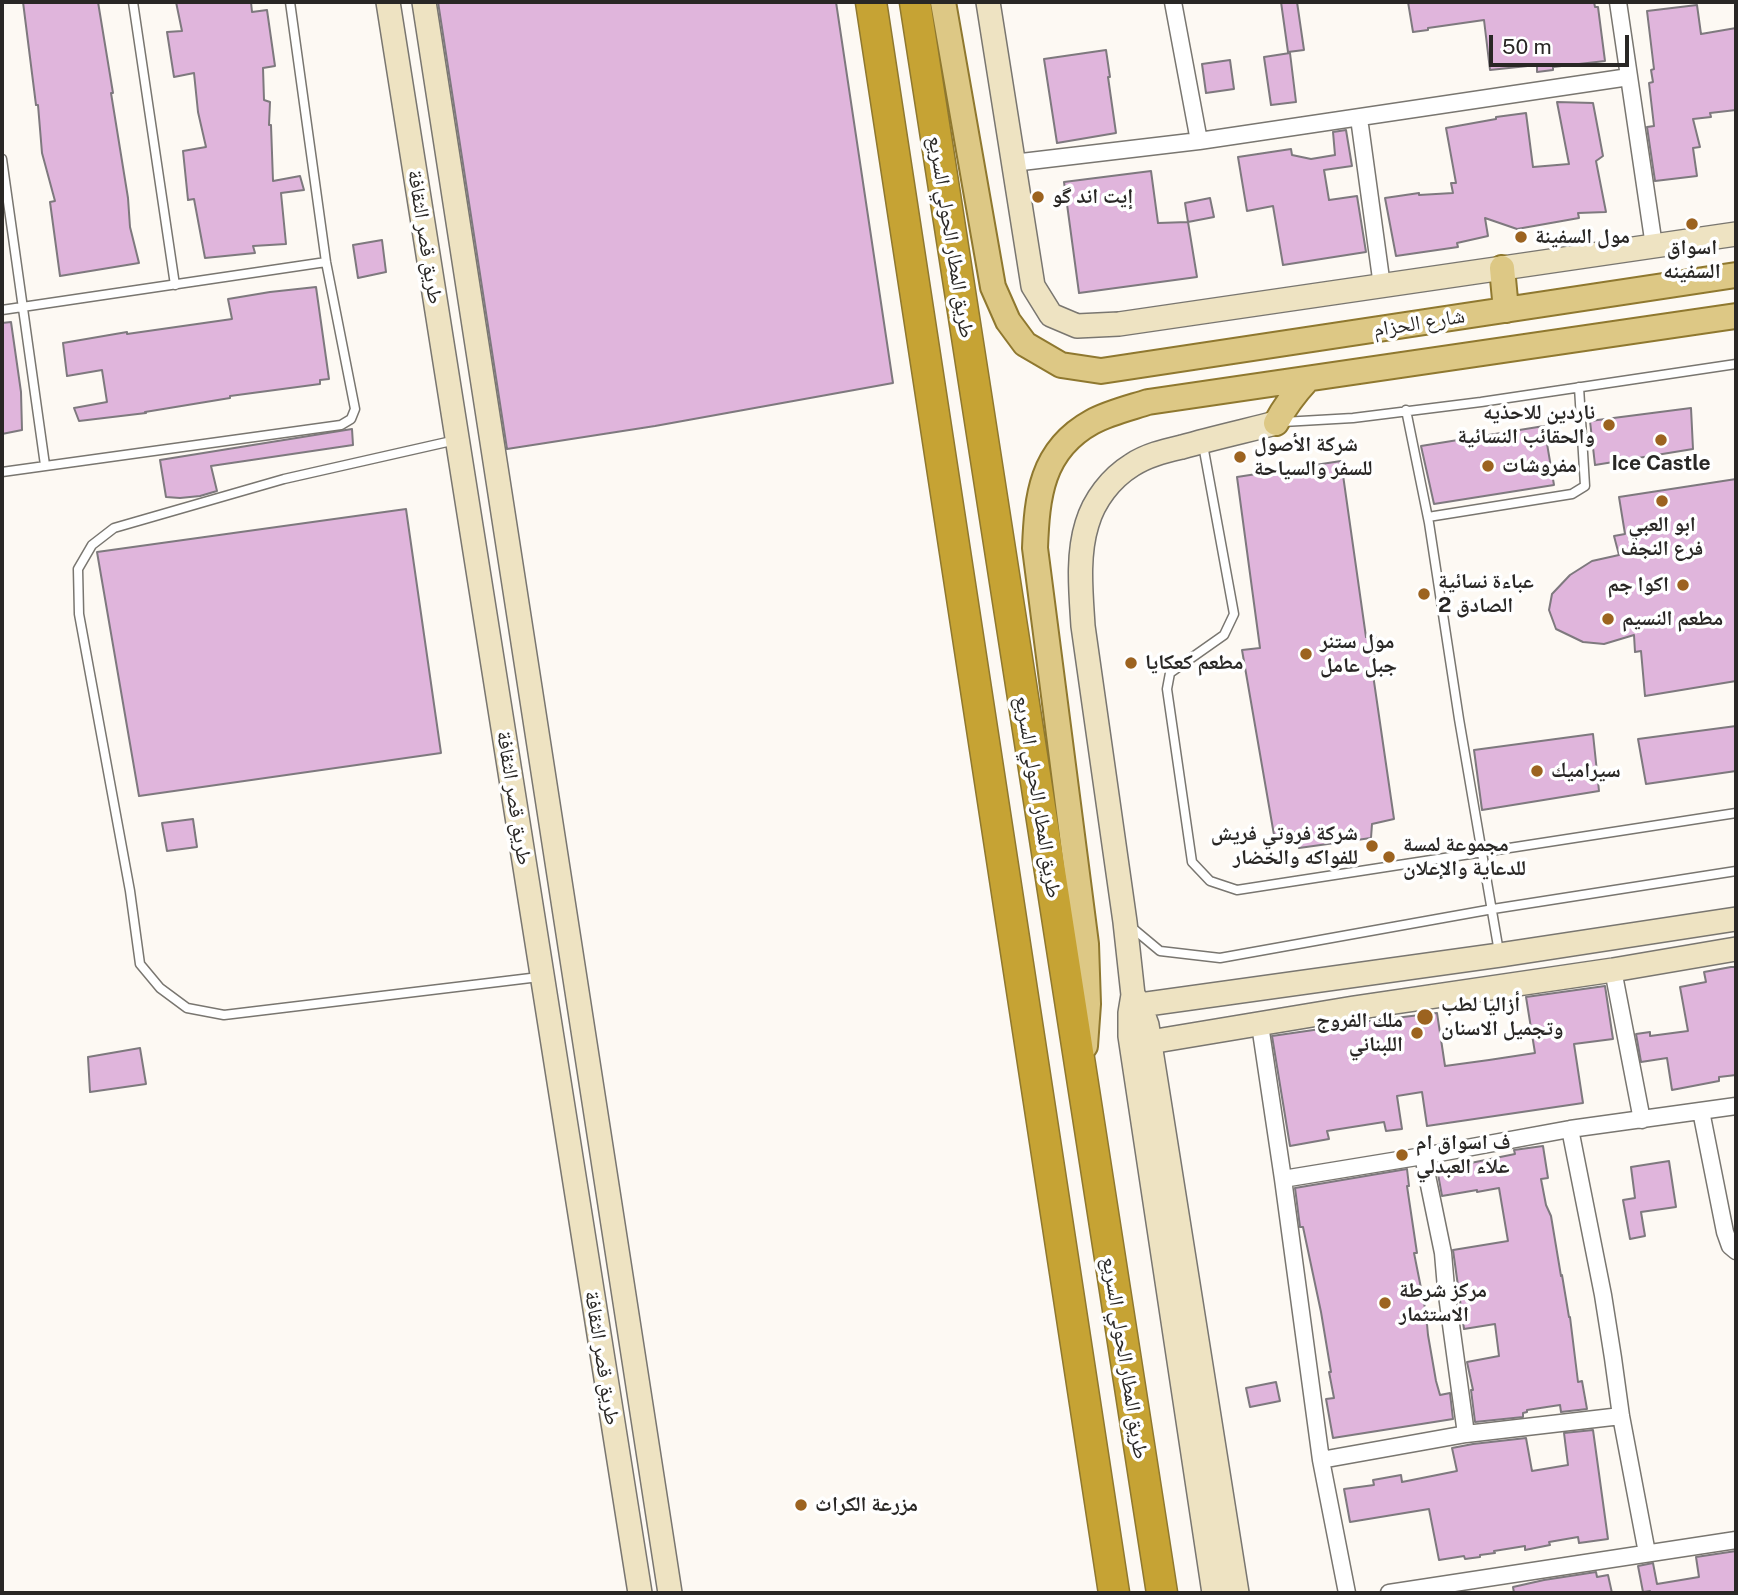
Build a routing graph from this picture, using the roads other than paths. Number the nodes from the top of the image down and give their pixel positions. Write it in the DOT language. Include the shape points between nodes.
graph roads {
  1 [pos="133,2"];
  2 [pos="290,2"];
  3 [pos="388,2"];
  4 [pos="424,2"];
  5 [pos="871,2"];
  6 [pos="915,2"];
  7 [pos="943,2"];
  8 [pos="988,2"];
  9 [pos="1173,2"];
  10 [pos="1618,2"];
  11 [pos="1629,77"];
  12 [pos="1359,118"];
  13 [pos="1199,141"];
  14 [pos="2,159"];
  15 [pos="1013,163"];
  16 [pos="1736,234"];
  17 [pos="1654,246"];
  18 [pos="326,262"];
  19 [pos="1502,268"];
  20 [pos="1736,275"];
  21 [pos="175,285"];
  22 [pos="1382,286"];
  23 [pos="22,307"];
  24 [pos="2,310"];
  25 [pos="1506,310"];
  26 [pos="1736,316"];
  27 [pos="1736,364"];
  28 [pos="1308,379"];
  29 [pos="1579,387"];
  30 [pos="1406,410"];
  31 [pos="1276,423"];
  32 [pos="457,440"];
  33 [pos="1203,441"];
  34 [pos="45,465"];
  35 [pos="2,472"];
  36 [pos="1428,517"];
  37 [pos="1736,813"];
  38 [pos="1482,853"];
  39 [pos="1736,871"];
  40 [pos="1493,909"];
  41 [pos="1736,919"];
  42 [pos="1125,922"];
  43 [pos="1736,949"];
  44 [pos="1500,955"];
  45 [pos="1613,970"];
  46 [pos="1351,975"];
  47 [pos="542,977"];
  48 [pos="1137,1000"];
  49 [pos="1354,1008"];
  50 [pos="1260,1025"];
  51 [pos="1150,1042"];
  52 [pos="1082,1079"];
  53 [pos="1736,1106"];
  54 [pos="1700,1111"];
  55 [pos="1642,1120"];
  56 [pos="1570,1129"];
  57 [pos="1423,1156"];
  58 [pos="1283,1180"];
  59 [pos="1736,1251"];
  60 [pos="1621,1416"];
  61 [pos="1466,1434"];
  62 [pos="1321,1460"];
  63 [pos="1736,1540"];
  64 [pos="1647,1553"];
  65 [pos="640,1593"];
  66 [pos="670,1593"];
  67 [pos="1114,1593"];
  68 [pos="1162,1593"];
  69 [pos="1214,1593"];
  70 [pos="1237,1593"];
  71 [pos="1348,1593"];
  72 [pos="1389,1593"];
  1 -- 21 [label="lane"];
  2 -- 18 [label="lane"];
  3 -- 32 [label="street, طريق قصر الثقافة"];
  4 -- 66 [label="street, طريق قصر الثقافة"];
  5 -- 67 [label="highway, طريق المطار الحولي السريع"];
  6 -- 52 [label="highway, طريق المطار الحولي السريع"];
  7 -- 25 [label="main road, شارع الحزام" via="993,287 1008,321 1025,344 1062,365 1101,371"];
  8 -- 15 [label="street"];
  9 -- 13 [label="street"];
  10 -- 11 [label="street"];
  11 -- 12 [label="street"];
  11 -- 17 [label="street"];
  12 -- 13 [label="street"];
  12 -- 22 [label="street"];
  13 -- 15 [label="street"];
  14 -- 23 [label="lane"];
  15 -- 22 [label="street" via="1033,286 1051,315 1077,326"];
  16 -- 17 [label="street"];
  17 -- 19 [label="street"];
  18 -- 21 [label="lane"];
  18 -- 34 [label="lane" via="355,409 351,419 341,425"];
  19 -- 22 [label="street"];
  19 -- 25 [label="main road"];
  20 -- 25 [label="main road, شارع الحزام"];
  21 -- 23 [label="lane"];
  23 -- 24 [label="lane"];
  23 -- 34 [label="lane"];
  26 -- 28 [label="main road, شارع الحزام"];
  27 -- 29 [label="lane"];
  28 -- 31 [label="main road"];
  28 -- 52 [label="main road, شارع الحزام" via="1147,402 1093,421 1069,438 1048,467 1037,507 1035,548 1086,944 1088,1004"];
  29 -- 30 [label="lane"];
  29 -- 36 [label="lane" via="1585,486 1572,494"];
  30 -- 31 [label="lane"];
  30 -- 36 [label="lane"];
  31 -- 33 [label="street"];
  32 -- 47 [label="street, طريق قصر الثقافة"];
  32 -- 47 [label="lane" via="285,479 114,528 92,545 78,569 79,614 131,891 140,964 160,988 187,1007 224,1015"];
  33 -- 38 [label="lane" via="1234,614 1224,635 1170,673 1168,681 1192,862 1210,881 1237,890"];
  33 -- 42 [label="street" via="1133,465 1097,501 1087,524 1081,586 1083,626"];
  34 -- 35 [label="lane"];
  36 -- 38 [label="lane"];
  37 -- 38 [label="lane"];
  38 -- 40 [label="lane"];
  39 -- 40 [label="lane"];
  40 -- 42 [label="lane" via="1220,958 1160,951"];
  40 -- 44 [label="lane"];
  41 -- 44 [label="street"];
  42 -- 48 [label="street"];
  43 -- 45 [label="street"];
  44 -- 46 [label="street"];
  45 -- 49 [label="street"];
  45 -- 55 [label="street"];
  46 -- 48 [label="street"];
  46 -- 49 [label="street"];
  47 -- 65 [label="street, طريق قصر الثقافة"];
  48 -- 51 [label="street"];
  48 -- 69 [label="street" via="1131,1004 1130,1036"];
  49 -- 50 [label="street"];
  50 -- 51 [label="street"];
  50 -- 58 [label="street"];
  51 -- 70 [label="street"];
  52 -- 68 [label="highway, طريق المطار الحولي السريع"];
  53 -- 54 [label="street"];
  54 -- 55 [label="street"];
  54 -- 59 [label="street" via="1725,1232"];
  55 -- 56 [label="street"];
  56 -- 57 [label="street"];
  56 -- 60 [label="street"];
  57 -- 58 [label="street"];
  57 -- 61 [label="street" via="1443,1253"];
  58 -- 62 [label="street"];
  60 -- 61 [label="street"];
  60 -- 64 [label="street"];
  61 -- 62 [label="street"];
  62 -- 71 [label="street"];
  63 -- 64 [label="street"];
  64 -- 72 [label="street"];
}
